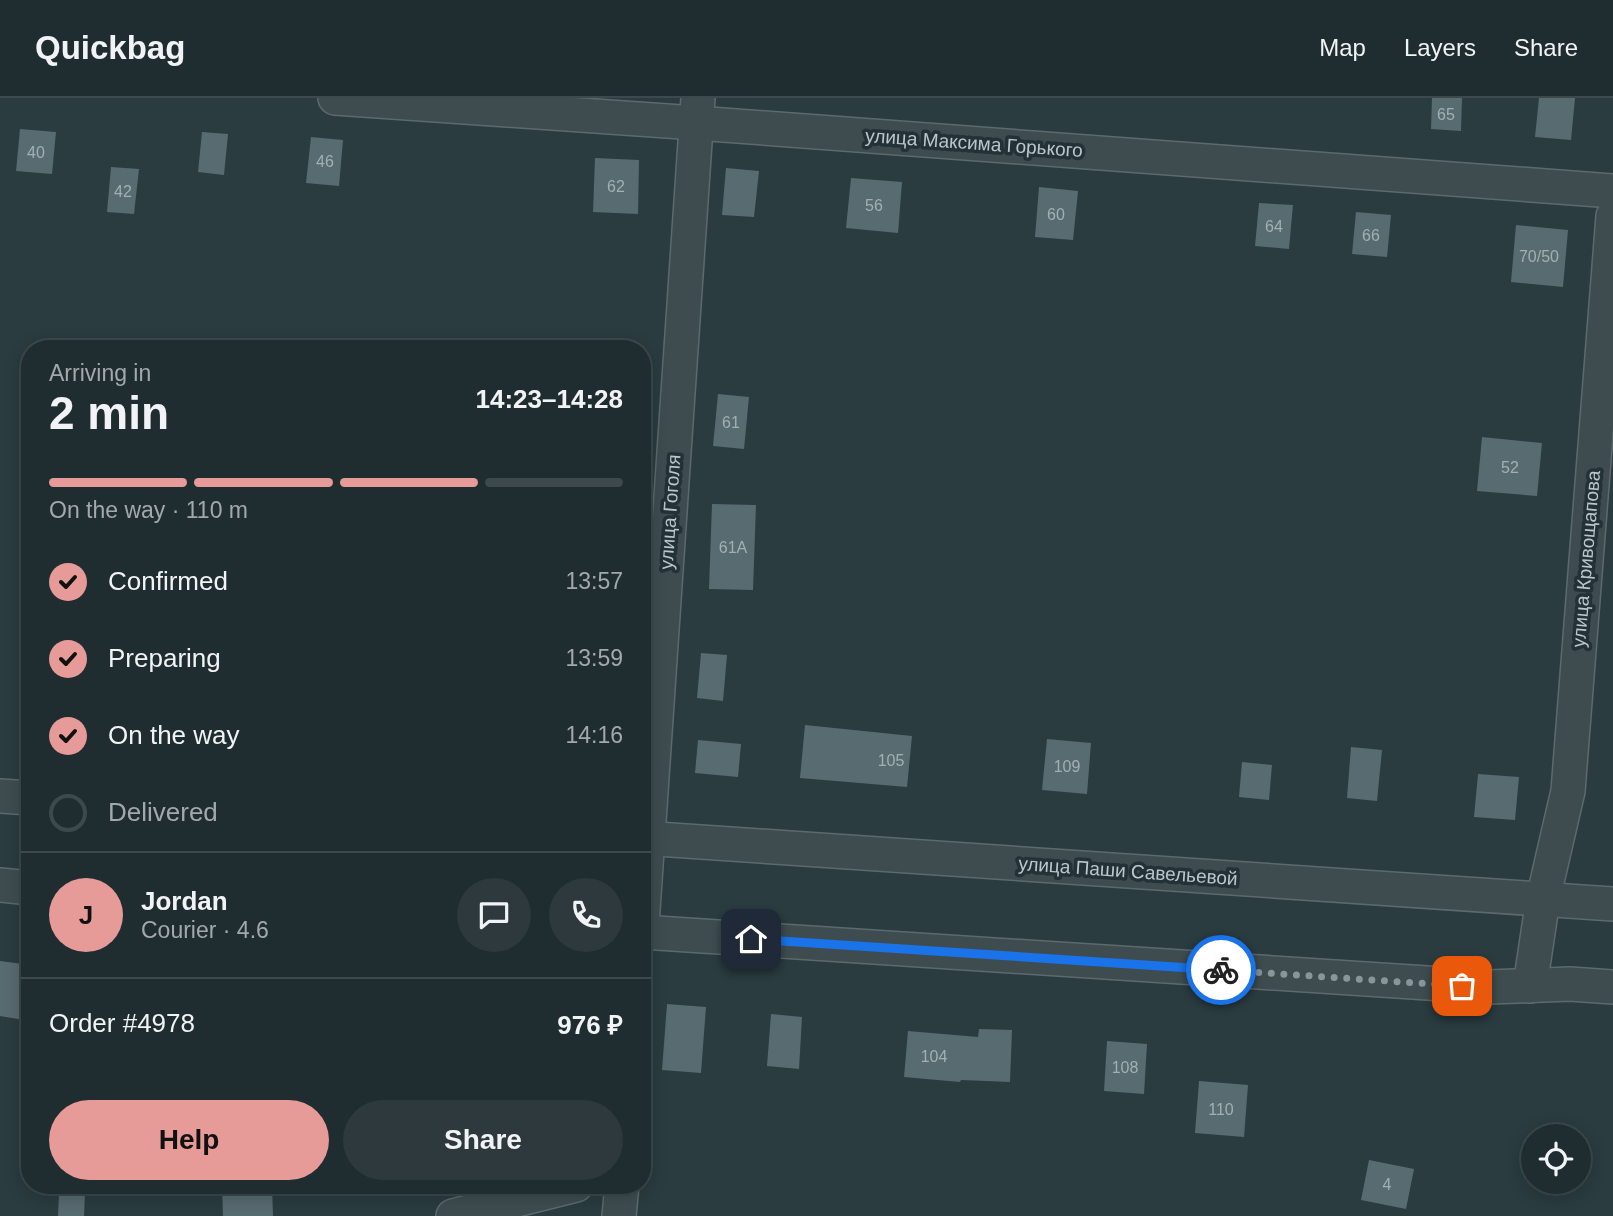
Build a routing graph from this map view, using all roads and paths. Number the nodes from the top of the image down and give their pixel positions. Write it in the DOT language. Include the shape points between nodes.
graph roads {
  1 [pos="335,98"];
  2 [pos="697,110"];
  3 [pos="1613,191"];
  4 [pos="1613,216"];
  5 [pos="651,754"];
  6 [pos="0,796"];
  7 [pos="21,797"];
  8 [pos="651,838"];
  9 [pos="0,886"];
  10 [pos="21,887"];
  11 [pos="1543,899"];
  12 [pos="1613,904"];
  13 [pos="651,933"];
  14 [pos="1530,986"];
  15 [pos="1613,987"];
  16 [pos="540,1194"];
  17 [pos="621,1194"];
  18 [pos="453,1216"];
  19 [pos="619,1216"];
  1 -- 2 [label="street, улица Максима Горького"];
  2 -- 3 [label="street, улица Максима Горького"];
  2 -- 5 [label="street, улица Гоголя"];
  4 -- 11 [label="street, улица Кривощапова" via="1568,791"];
  6 -- 7 [label="street"];
  8 -- 11 [label="street, улица Паши Савельевой"];
  9 -- 10 [label="street"];
  11 -- 12 [label="street, улица Паши Савельевой"];
  11 -- 14 [label="street, улица Кривощапова"];
  13 -- 14 [label="street" via="1489,988"];
  14 -- 15 [label="street"];
  16 -- 18 [label="street"];
  17 -- 19 [label="street"];
}
